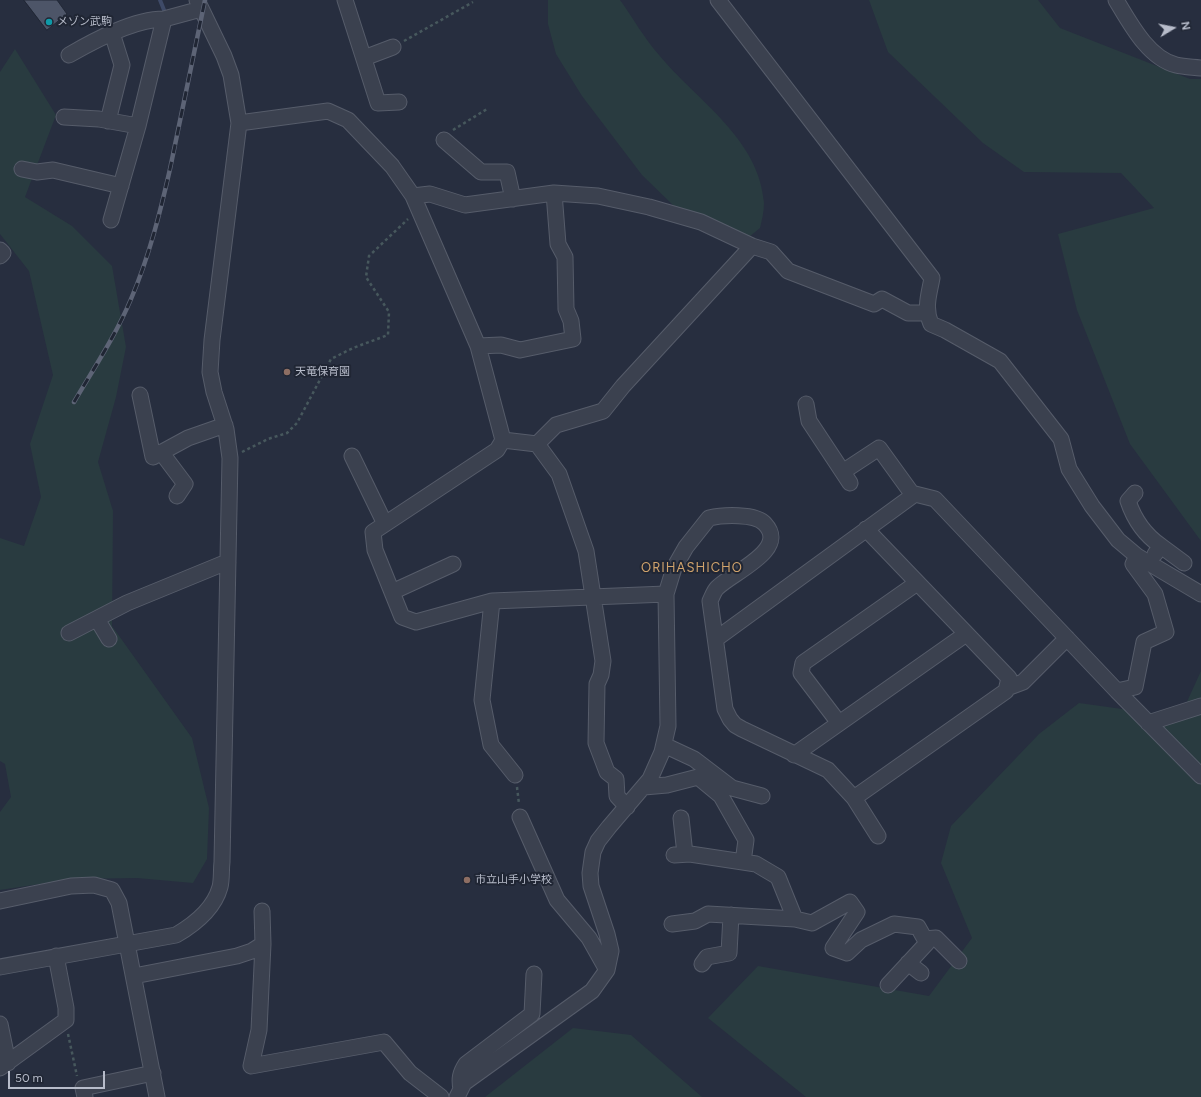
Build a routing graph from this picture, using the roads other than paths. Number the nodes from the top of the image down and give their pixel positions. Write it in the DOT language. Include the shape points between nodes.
graph roads {
  1 [pos="345,0"];
  2 [pos="718,0"];
  3 [pos="1116,0"];
  4 [pos="199,4"];
  5 [pos="164,19"];
  6 [pos="112,33"];
  7 [pos="393,47"];
  8 [pos="69,55"];
  9 [pos="364,58"];
  10 [pos="1201,68"];
  11 [pos="399,102"];
  12 [pos="64,117"];
  13 [pos="108,121"];
  14 [pos="239,123"];
  15 [pos="138,126"];
  16 [pos="447,136"];
  17 [pos="22,169"];
  18 [pos="120,186"];
  19 [pos="554,193"];
  20 [pos="413,196"];
  21 [pos="513,199"];
  22 [pos="111,220"];
  23 [pos="752,246"];
  24 [pos="0,250"];
  25 [pos="0,256"];
  26 [pos="927,313"];
  27 [pos="478,346"];
  28 [pos="140,395"];
  29 [pos="806,404"];
  30 [pos="225,425"];
  31 [pos="503,440"];
  32 [pos="536,444"];
  33 [pos="161,452"];
  34 [pos="352,456"];
  35 [pos="1135,493"];
  36 [pos="913,495"];
  37 [pos="177,496"];
  38 [pos="386,524"];
  39 [pos="866,529"];
  40 [pos="1161,546"];
  41 [pos="1143,560"];
  42 [pos="228,563"];
  43 [pos="1184,563"];
  44 [pos="453,564"];
  45 [pos="917,583"];
  46 [pos="392,592"];
  47 [pos="666,594"];
  48 [pos="1201,594"];
  49 [pos="594,597"];
  50 [pos="492,601"];
  51 [pos="97,619"];
  52 [pos="69,633"];
  53 [pos="966,634"];
  54 [pos="1067,638"];
  55 [pos="109,639"];
  56 [pos="716,639"];
  57 [pos="1006,688"];
  58 [pos="1117,690"];
  59 [pos="1201,706"];
  60 [pos="1148,723"];
  61 [pos="839,724"];
  62 [pos="664,745"];
  63 [pos="794,755"];
  64 [pos="515,775"];
  65 [pos="1201,776"];
  66 [pos="644,787"];
  67 [pos="762,796"];
  68 [pos="854,798"];
  69 [pos="626,806"];
  70 [pos="520,817"];
  71 [pos="681,818"];
  72 [pos="878,836"];
  73 [pos="743,862"];
  74 [pos="0,901"];
  75 [pos="262,911"];
  76 [pos="731,915"];
  77 [pos="795,919"];
  78 [pos="672,924"];
  79 [pos="925,939"];
  80 [pos="128,943"];
  81 [pos="263,944"];
  82 [pos="56,956"];
  83 [pos="959,961"];
  84 [pos="908,963"];
  85 [pos="702,964"];
  86 [pos="0,967"];
  87 [pos="607,970"];
  88 [pos="921,973"];
  89 [pos="534,974"];
  90 [pos="134,976"];
  91 [pos="888,985"];
  92 [pos="0,1024"];
  93 [pos="4,1065"];
  94 [pos="153,1073"];
  95 [pos="84,1093"];
  96 [pos="458,1093"];
  97 [pos="157,1097"];
  98 [pos="441,1097"];
  1 -- 9 [label="street"];
  2 -- 26 [label="street" via="932,278 926,302"];
  3 -- 10 [label="street" via="1130,25 1151,50 1175,65"];
  4 -- 5 [label="street"];
  4 -- 14 [label="street" via="224,56"];
  5 -- 6 [label="street" via="154,19"];
  5 -- 15 [label="street"];
  6 -- 8 [label="street"];
  6 -- 13 [label="street" via="122,65"];
  7 -- 9 [label="street"];
  9 -- 11 [label="street" via="378,103"];
  12 -- 13 [label="street"];
  13 -- 15 [label="street"];
  14 -- 20 [label="street" via="328,111 348,120 392,166"];
  14 -- 30 [label="street" via="210,372"];
  15 -- 18 [label="street"];
  16 -- 21 [label="street" via="481,172 507,172"];
  17 -- 18 [label="street" via="37,172 52,170"];
  18 -- 22 [label="street"];
  19 -- 21 [label="street"];
  19 -- 23 [label="street" via="598,196 649,207 701,222"];
  19 -- 27 [label="street" via="558,244 565,257 566,309 571,321 573,339 520,350 500,345"];
  20 -- 21 [label="street" via="430,194 465,205"];
  20 -- 27 [label="street"];
  23 -- 26 [label="street" via="771,252 788,271 874,304 882,299 908,312"];
  23 -- 32 [label="street" via="623,386 604,411 556,426"];
  24 -- 25 [label="street" via="3,253"];
  26 -- 41 [label="street" via="931,324 1000,361 1061,439 1069,469 1092,506 1118,540"];
  27 -- 31 [label="street"];
  28 -- 33 [label="street" via="153,456"];
  29 -- 36 [label="street" via="809,421 847,477 879,448"];
  30 -- 33 [label="street" via="188,438"];
  30 -- 42 [label="street" via="230,458"];
  31 -- 32 [label="street"];
  31 -- 38 [label="street" via="497,450"];
  32 -- 49 [label="street" via="560,474 586,551"];
  33 -- 37 [label="street" via="185,484"];
  34 -- 38 [label="street"];
  35 -- 40 [label="street" via="1128,501 1131,510 1148,537"];
  36 -- 39 [label="street"];
  36 -- 54 [label="street" via="935,499"];
  38 -- 46 [label="street" via="373,532 375,550"];
  39 -- 45 [label="street"];
  39 -- 56 [label="street"];
  40 -- 41 [label="street"];
  40 -- 43 [label="street"];
  41 -- 48 [label="street"];
  41 -- 58 [label="street" via="1133,564 1155,594 1166,632 1144,642 1135,687"];
  42 -- 51 [label="street" via="127,603"];
  42 -- 80 [label="street" via="220,887 212,905 193,925 176,935"];
  44 -- 46 [label="street"];
  45 -- 53 [label="street"];
  45 -- 61 [label="street" via="803,663 802,673"];
  46 -- 50 [label="street" via="402,617 416,622"];
  47 -- 49 [label="street"];
  47 -- 56 [label="street" via="674,568 686,547 709,518 720,515 753,517 763,521 770,530 772,541 766,551 716,589 710,601"];
  47 -- 62 [label="street" via="668,726"];
  49 -- 50 [label="street"];
  49 -- 69 [label="street" via="603,661 597,684 596,743 607,772 616,779 617,796"];
  50 -- 64 [label="street" via="482,700 491,745"];
  51 -- 52 [label="street"];
  51 -- 55 [label="street"];
  53 -- 57 [label="street" via="1009,678"];
  53 -- 61 [label="street"];
  54 -- 57 [label="street" via="1023,682"];
  54 -- 58 [label="street"];
  56 -- 63 [label="street" via="725,709 730,719 742,729"];
  57 -- 68 [label="street" via="1006,692"];
  58 -- 60 [label="street"];
  59 -- 60 [label="street"];
  60 -- 65 [label="street"];
  61 -- 63 [label="street"];
  62 -- 66 [label="street" via="650,780"];
  62 -- 67 [label="street" via="694,759 732,788"];
  63 -- 68 [label="street" via="828,770"];
  66 -- 69 [label="street"];
  66 -- 73 [label="street" via="698,777 721,796 746,840"];
  68 -- 72 [label="street"];
  69 -- 87 [label="street" via="598,841 591,866 591,886 610,950"];
  70 -- 87 [label="street" via="557,900 589,938"];
  71 -- 73 [label="street" via="680,855"];
  73 -- 77 [label="street" via="756,864 778,877"];
  74 -- 80 [label="street" via="71,886 94,884 112,890 119,903"];
  75 -- 81 [label="street"];
  76 -- 77 [label="street"];
  76 -- 78 [label="street" via="708,914 695,921"];
  76 -- 85 [label="street" via="729,953 707,957"];
  77 -- 79 [label="street" via="812,923 850,902 858,912 833,948 839,951 847,952 861,940 894,924 918,927"];
  79 -- 83 [label="street" via="936,938"];
  79 -- 84 [label="street" via="927,943"];
  80 -- 82 [label="street"];
  80 -- 90 [label="street"];
  81 -- 90 [label="street" via="237,956"];
  81 -- 98 [label="street" via="259,1030 251,1066 384,1042 410,1073"];
  82 -- 86 [label="street"];
  82 -- 93 [label="street" via="66,1020"];
  84 -- 88 [label="street"];
  84 -- 91 [label="street"];
  87 -- 96 [label="street" via="592,991 464,1083"];
  89 -- 96 [label="street" via="532,1014 466,1064 460,1072"];
  90 -- 94 [label="street"];
  92 -- 93 [label="street"];
  94 -- 95 [label="street"];
  94 -- 97 [label="street"];
}
